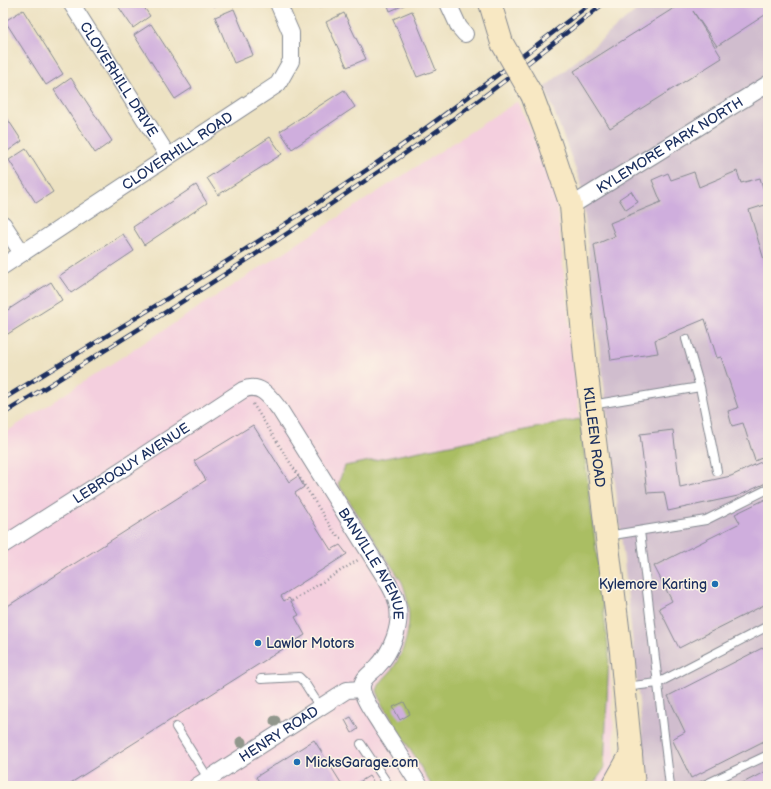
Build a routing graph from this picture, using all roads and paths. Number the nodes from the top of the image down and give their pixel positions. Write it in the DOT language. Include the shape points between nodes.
graph roads {
  1 [pos="71,3"];
  2 [pos="278,3"];
  3 [pos="448,3"];
  4 [pos="490,3"];
  5 [pos="465,34"];
  6 [pos="768,84"];
  7 [pos="168,156"];
  8 [pos="571,206"];
  9 [pos="3,224"];
  10 [pos="22,253"];
  11 [pos="3,266"];
  12 [pos="686,340"];
  13 [pos="700,387"];
  14 [pos="260,389"];
  15 [pos="243,390"];
  16 [pos="590,406"];
  17 [pos="717,471"];
  18 [pos="768,489"];
  19 [pos="356,531"];
  20 [pos="640,531"];
  21 [pos="607,536"];
  22 [pos="3,545"];
  23 [pos="370,553"];
  24 [pos="292,601"];
  25 [pos="768,626"];
  26 [pos="262,679"];
  27 [pos="658,683"];
  28 [pos="624,687"];
  29 [pos="362,689"];
  30 [pos="320,707"];
  31 [pos="176,727"];
  32 [pos="361,744"];
  33 [pos="631,754"];
  34 [pos="768,755"];
  35 [pos="207,784"];
  36 [pos="389,786"];
  37 [pos="420,786"];
  38 [pos="613,786"];
  39 [pos="634,786"];
  40 [pos="670,786"];
  41 [pos="702,786"];
  1 -- 7 [label="street, CLOVERHILL DRIVE"];
  2 -- 7 [label="street, CLOVERHILL ROAD" via="291,33 291,61 278,84"];
  3 -- 5 [label="street"];
  4 -- 8 [label="street, KILLEEN ROAD, bridge" via="502,43 532,95"];
  6 -- 8 [label="street, KYLEMORE PARK NORTH"];
  7 -- 10 [label="street, CLOVERHILL ROAD"];
  8 -- 16 [label="street, KILLEEN ROAD"];
  9 -- 10 [label="street"];
  10 -- 11 [label="street, CLOVERHILL ROAD"];
  12 -- 13 [label="lane"];
  13 -- 16 [label="lane"];
  13 -- 17 [label="lane"];
  14 -- 15 [label="street, LEBROQUY AVENUE"];
  14 -- 19 [label="street, BANVILLE AVENUE" via="280,410"];
  15 -- 19 [label="path" via="334,532 340,538"];
  15 -- 22 [label="street, LEBROQUY AVENUE"];
  16 -- 21 [label="street, KILLEEN ROAD"];
  18 -- 20 [label="lane" via="706,520"];
  19 -- 23 [label="street, BANVILLE AVENUE"];
  20 -- 21 [label="lane"];
  20 -- 27 [label="lane"];
  21 -- 28 [label="street, KILLEEN ROAD"];
  23 -- 24 [label="path"];
  23 -- 29 [label="street, BANVILLE AVENUE" via="394,593 398,605 398,618 388,653 362,682"];
  25 -- 27 [label="lane"];
  26 -- 30 [label="lane" via="299,677"];
  27 -- 28 [label="lane"];
  27 -- 40 [label="lane"];
  28 -- 33 [label="street, KILLEEN ROAD"];
  29 -- 30 [label="street, HENRY ROAD" via="346,690"];
  29 -- 37 [label="street" via="371,709"];
  30 -- 35 [label="street, HENRY ROAD"];
  31 -- 35 [label="lane"];
  32 -- 36 [label="lane"];
  33 -- 38 [label="street"];
  33 -- 39 [label="street, KILLEEN ROAD"];
  34 -- 41 [label="lane"];
}
